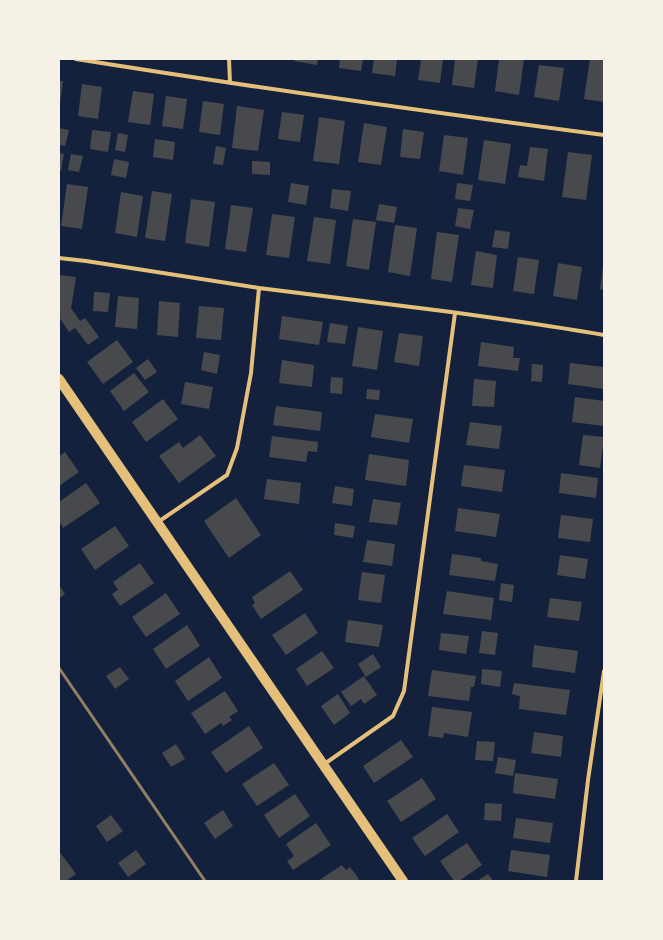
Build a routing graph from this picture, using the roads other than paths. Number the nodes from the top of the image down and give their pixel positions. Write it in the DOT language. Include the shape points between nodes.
graph roads {
  1 [pos="76,59"];
  2 [pos="228,59"];
  3 [pos="230,83"];
  4 [pos="604,135"];
  5 [pos="59,258"];
  6 [pos="259,288"];
  7 [pos="456,313"];
  8 [pos="604,335"];
  9 [pos="59,379"];
  10 [pos="157,523"];
  11 [pos="604,671"];
  12 [pos="323,765"];
  13 [pos="403,881"];
  14 [pos="576,881"];
  1 -- 3 [label="street"];
  2 -- 3 [label="street"];
  3 -- 4 [label="street"];
  5 -- 6 [label="street"];
  6 -- 7 [label="street"];
  6 -- 10 [label="street" via="251,373 237,448 227,475"];
  7 -- 8 [label="street"];
  7 -- 12 [label="street" via="404,691 393,716"];
  9 -- 10 [label="main road"];
  10 -- 12 [label="main road"];
  11 -- 14 [label="street"];
  12 -- 13 [label="main road"];
}
